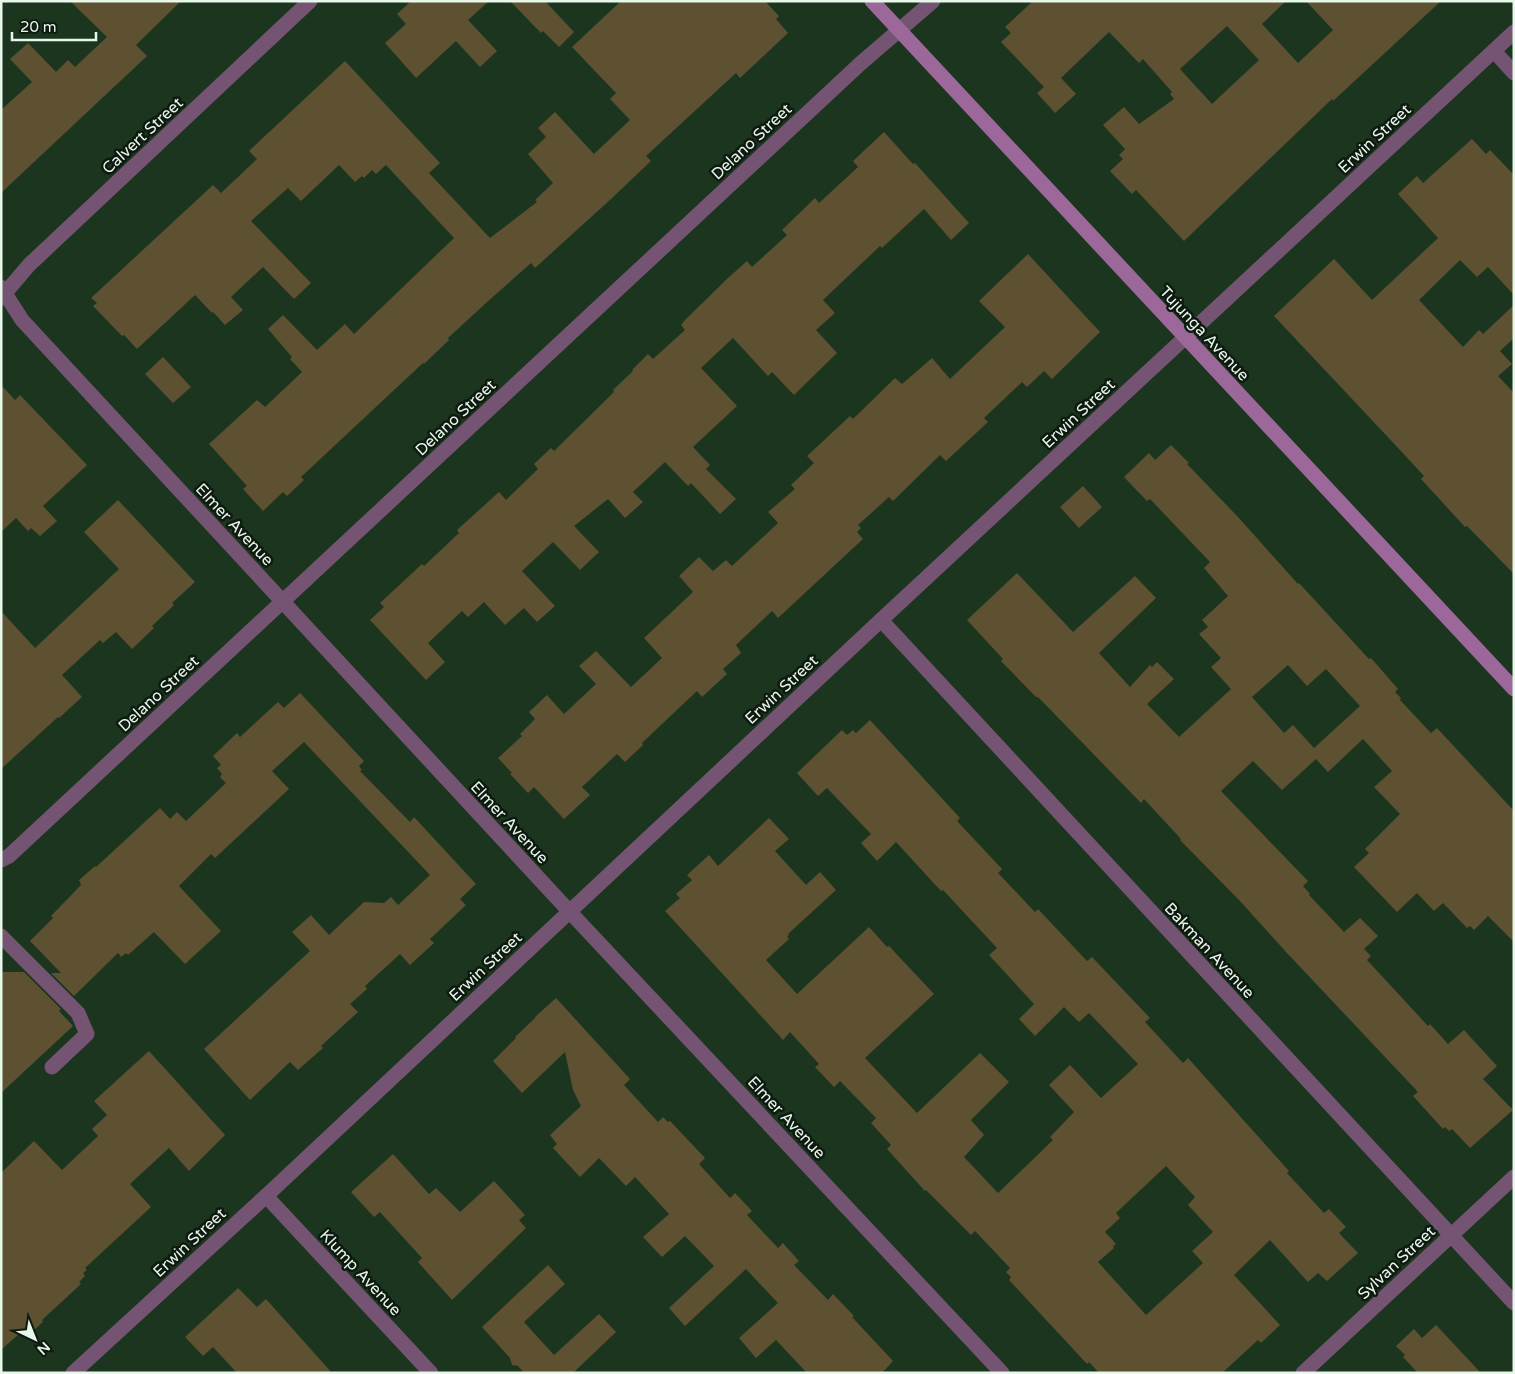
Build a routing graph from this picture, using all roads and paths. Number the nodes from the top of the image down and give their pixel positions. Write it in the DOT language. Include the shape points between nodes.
graph roads {
  1 [pos="310,1"];
  2 [pos="872,1"];
  3 [pos="934,1"];
  4 [pos="898,30"];
  5 [pos="1514,32"];
  6 [pos="1494,51"];
  7 [pos="1514,73"];
  8 [pos="3,293"];
  9 [pos="1185,337"];
  10 [pos="283,601"];
  11 [pos="881,620"];
  12 [pos="1514,689"];
  13 [pos="1,860"];
  14 [pos="569,911"];
  15 [pos="1,936"];
  16 [pos="52,1067"];
  17 [pos="1514,1177"];
  18 [pos="266,1196"];
  19 [pos="1451,1235"];
  20 [pos="1514,1303"];
  21 [pos="73,1373"];
  22 [pos="431,1373"];
  23 [pos="1002,1373"];
  24 [pos="1303,1373"];
  1 -- 8 [label="street, Calvert Street" via="28,265"];
  2 -- 4 [label="street, Tujunga Avenue"];
  3 -- 4 [label="street, Delano Street"];
  4 -- 9 [label="street, Tujunga Avenue"];
  4 -- 10 [label="street, Delano Street"];
  5 -- 6 [label="street, Erwin Street"];
  6 -- 7 [label="street"];
  6 -- 9 [label="street, Erwin Street"];
  8 -- 10 [label="street, Elmer Avenue" via="22,320"];
  9 -- 11 [label="street, Erwin Street"];
  9 -- 12 [label="street, Tujunga Avenue"];
  10 -- 13 [label="street, Delano Street"];
  10 -- 14 [label="street, Elmer Avenue"];
  11 -- 14 [label="street, Erwin Street"];
  11 -- 19 [label="street, Bakman Avenue"];
  14 -- 18 [label="street, Erwin Street"];
  14 -- 23 [label="street, Elmer Avenue"];
  15 -- 16 [label="street" via="78,1013 87,1034"];
  17 -- 19 [label="street, Sylvan Street"];
  18 -- 21 [label="street, Erwin Street"];
  18 -- 22 [label="street, Klump Avenue"];
  19 -- 20 [label="street, Bakman Avenue"];
  19 -- 24 [label="street, Sylvan Street"];
}
